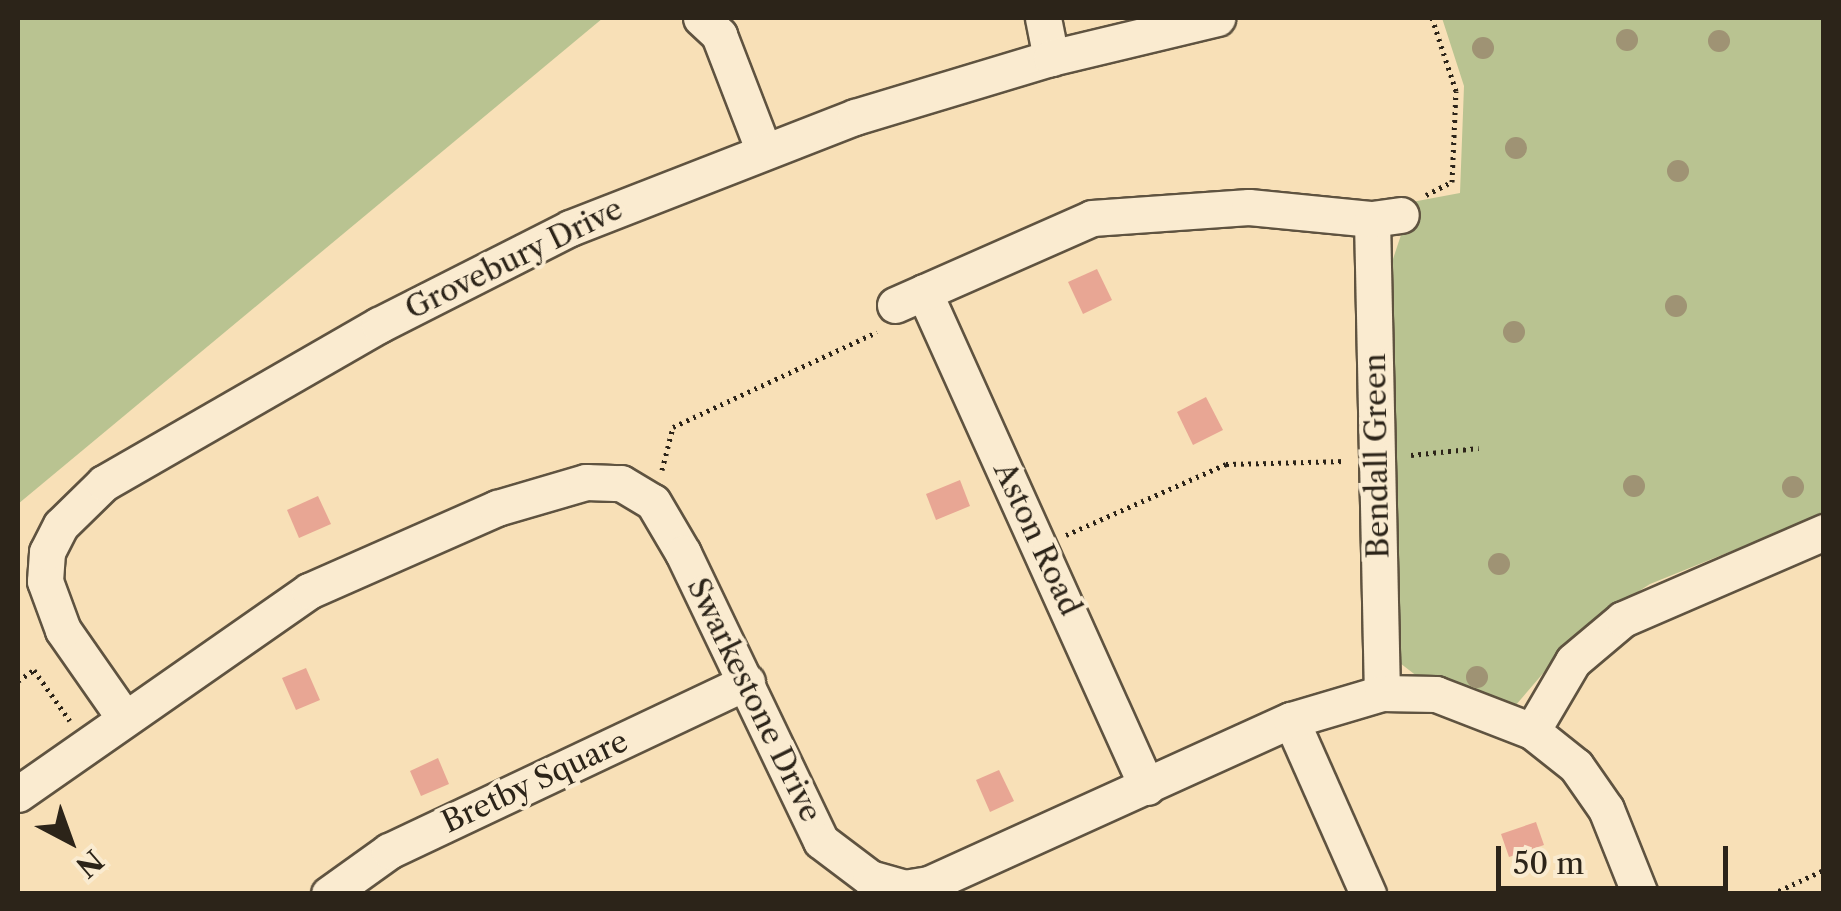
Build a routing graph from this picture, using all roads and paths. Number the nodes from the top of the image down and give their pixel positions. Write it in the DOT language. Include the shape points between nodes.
graph roads {
  1 [pos="701,18"];
  2 [pos="1043,18"];
  3 [pos="1217,18"];
  4 [pos="1432,18"];
  5 [pos="1051,58"];
  6 [pos="763,149"];
  7 [pos="1387,217"];
  8 [pos="910,298"];
  9 [pos="1479,448"];
  10 [pos="1377,461"];
  11 [pos="653,502"];
  12 [pos="1824,532"];
  13 [pos="1041,547"];
  14 [pos="18,681"];
  15 [pos="747,682"];
  16 [pos="1382,694"];
  17 [pos="123,716"];
  18 [pos="1292,720"];
  19 [pos="1532,731"];
  20 [pos="86,744"];
  21 [pos="1147,787"];
  22 [pos="18,794"];
  23 [pos="1824,870"];
  24 [pos="348,889"];
  25 [pos="1368,894"];
  26 [pos="1640,894"];
  27 [pos="1772,894"];
  1 -- 6 [label="street" via="718,35"];
  2 -- 5 [label="street"];
  3 -- 5 [label="street, Grovebury Drive"];
  4 -- 7 [label="path" via="1456,91 1452,182"];
  5 -- 6 [label="street, Grovebury Drive"];
  6 -- 17 [label="street, Grovebury Drive" via="484,270 137,462 81,502 48,552 45,580 63,630"];
  7 -- 8 [label="street" via="1249,207 1092,218"];
  7 -- 10 [label="street, Bendall Green"];
  8 -- 11 [label="path" via="876,333 673,427"];
  8 -- 13 [label="street, Aston Road"];
  9 -- 10 [label="path"];
  10 -- 13 [label="path" via="1226,464"];
  10 -- 16 [label="street, Bendall Green"];
  11 -- 15 [label="street, Swarkestone Drive"];
  11 -- 17 [label="street" via="621,483 586,482 497,508 309,591"];
  12 -- 19 [label="street" via="1623,619 1573,660"];
  13 -- 21 [label="street, Aston Road"];
  14 -- 20 [label="path" via="34,670"];
  15 -- 21 [label="street, Swarkestone Drive" via="821,841 870,878 904,888 929,884"];
  15 -- 24 [label="street, Bretby Square" via="389,852"];
  16 -- 18 [label="street, Swarkestone Drive"];
  16 -- 19 [label="street, Swarkestone Drive" via="1436,694"];
  17 -- 20 [label="street"];
  18 -- 21 [label="street, Swarkestone Drive"];
  18 -- 25 [label="street"];
  19 -- 26 [label="street, Swarkestone Drive" via="1576,766 1606,809"];
  20 -- 22 [label="street"];
  23 -- 27 [label="path"];
}
